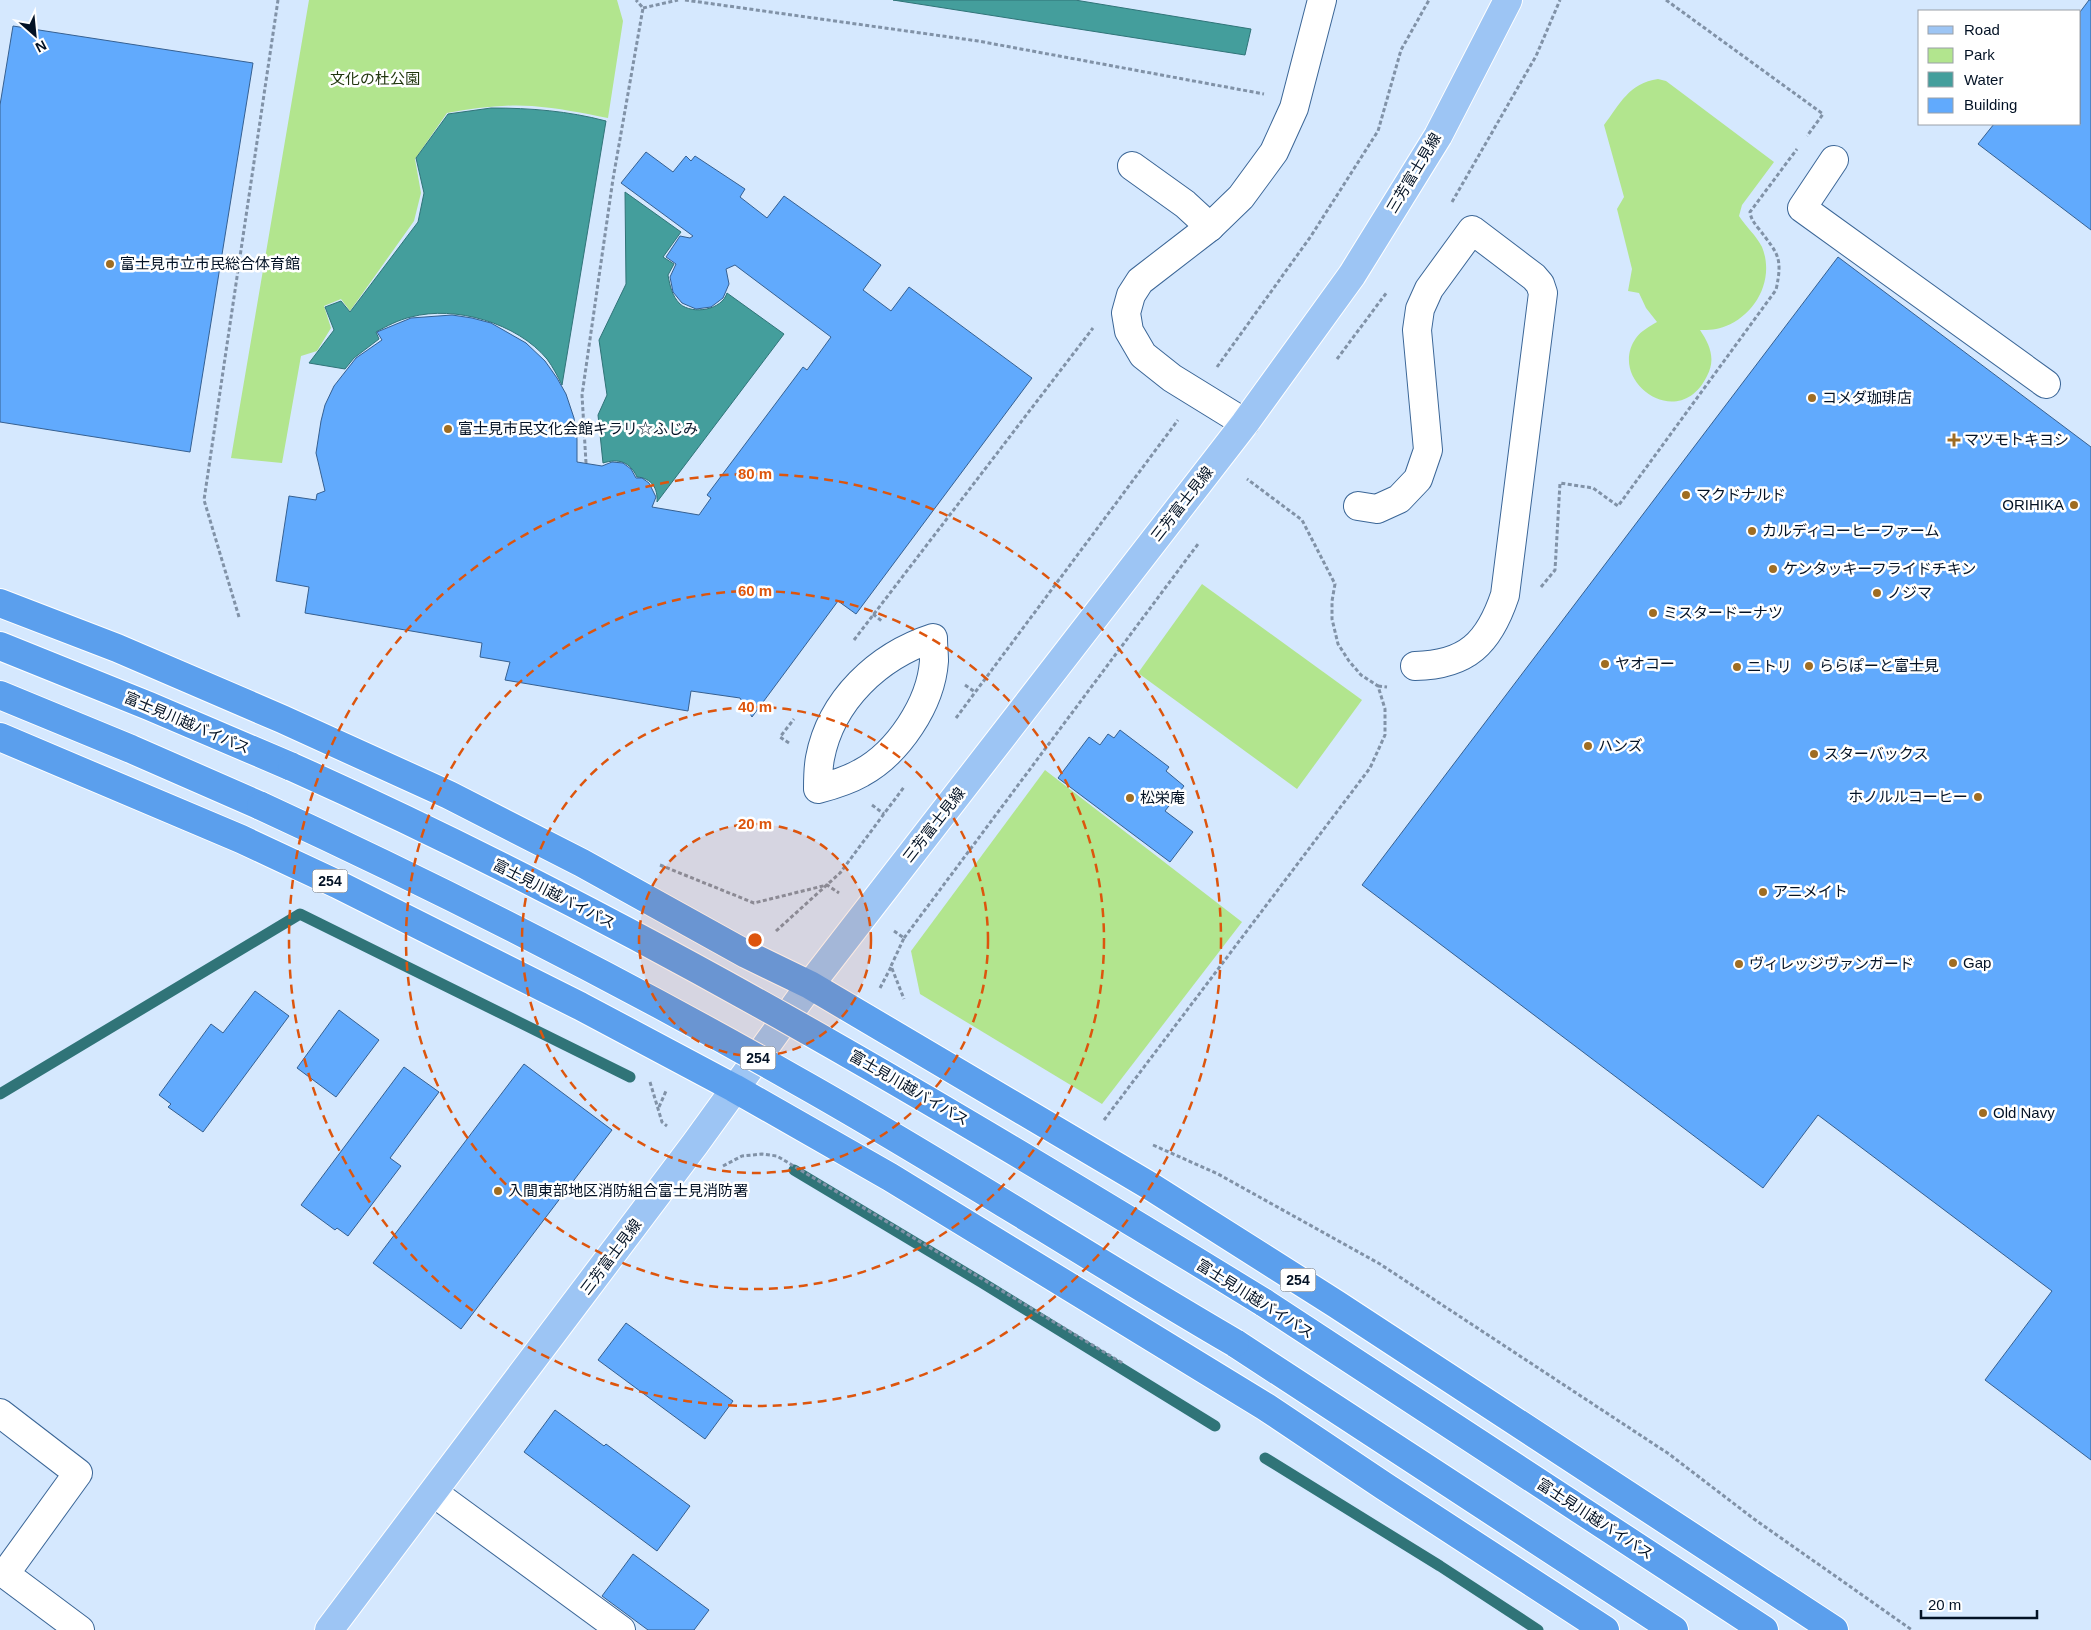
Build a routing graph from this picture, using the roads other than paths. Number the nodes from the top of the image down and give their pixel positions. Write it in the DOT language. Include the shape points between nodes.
graph roads {
  1 [pos="1322,0"];
  2 [pos="1508,0"];
  3 [pos="1834,160"];
  4 [pos="1132,166"];
  5 [pos="1210,227"];
  6 [pos="2046,384"];
  7 [pos="1244,423"];
  8 [pos="1358,506"];
  9 [pos="0,603"];
  10 [pos="933,638"];
  11 [pos="0,646"];
  12 [pos="1414,666"];
  13 [pos="0,695"];
  14 [pos="0,738"];
  15 [pos="810,985"];
  16 [pos="734,1088"];
  17 [pos="0,1414"];
  18 [pos="434,1493"];
  19 [pos="80,1630"];
  20 [pos="329,1630"];
  21 [pos="621,1630"];
  22 [pos="1605,1630"];
  23 [pos="1674,1630"];
  24 [pos="1764,1630"];
  25 [pos="1834,1630"];
  1 -- 5 [label="street" via="1294,108 1274,152 1242,197"];
  2 -- 7 [label="main road, 三芳富士見線" via="1438,136 1352,275"];
  3 -- 6 [label="street" via="1802,208"];
  4 -- 5 [label="street" via="1185,204"];
  5 -- 7 [label="street" via="1140,281 1130,295 1126,313 1129,331 1143,355 1172,378"];
  7 -- 15 [label="main road, 三芳富士見線"];
  8 -- 12 [label="street" via="1378,509 1399,499 1418,479 1428,450 1417,330 1420,309 1428,289 1472,230 1534,277 1543,293 1505,595 1499,614 1475,649 1456,660 1435,666"];
  9 -- 15 [label="highway, 254" via="117,648 449,795"];
  10 -- 10 [label="street" via="934,661 927,688 904,735 885,756 862,773 818,789 824,741 849,694 888,660"];
  11 -- 24 [label="highway, 富士見川越バイパス / 254, bridge" via="149,706 372,803 526,879 755,1000 992,1137 1263,1302"];
  13 -- 23 [label="highway, 254, bridge" via="262,806 500,921 715,1034 943,1166 1235,1344"];
  14 -- 16 [label="highway, 254" via="240,839 337,884"];
  15 -- 16 [label="main road, 三芳富士見線"];
  15 -- 25 [label="highway, 254" via="1150,1186"];
  16 -- 18 [label="main road, 三芳富士見線"];
  16 -- 22 [label="highway, 254" via="890,1177 1266,1407"];
  17 -- 19 [label="street" via="78,1473 5,1574"];
  18 -- 20 [label="main road, 三芳富士見線"];
  18 -- 21 [label="street"];
}
